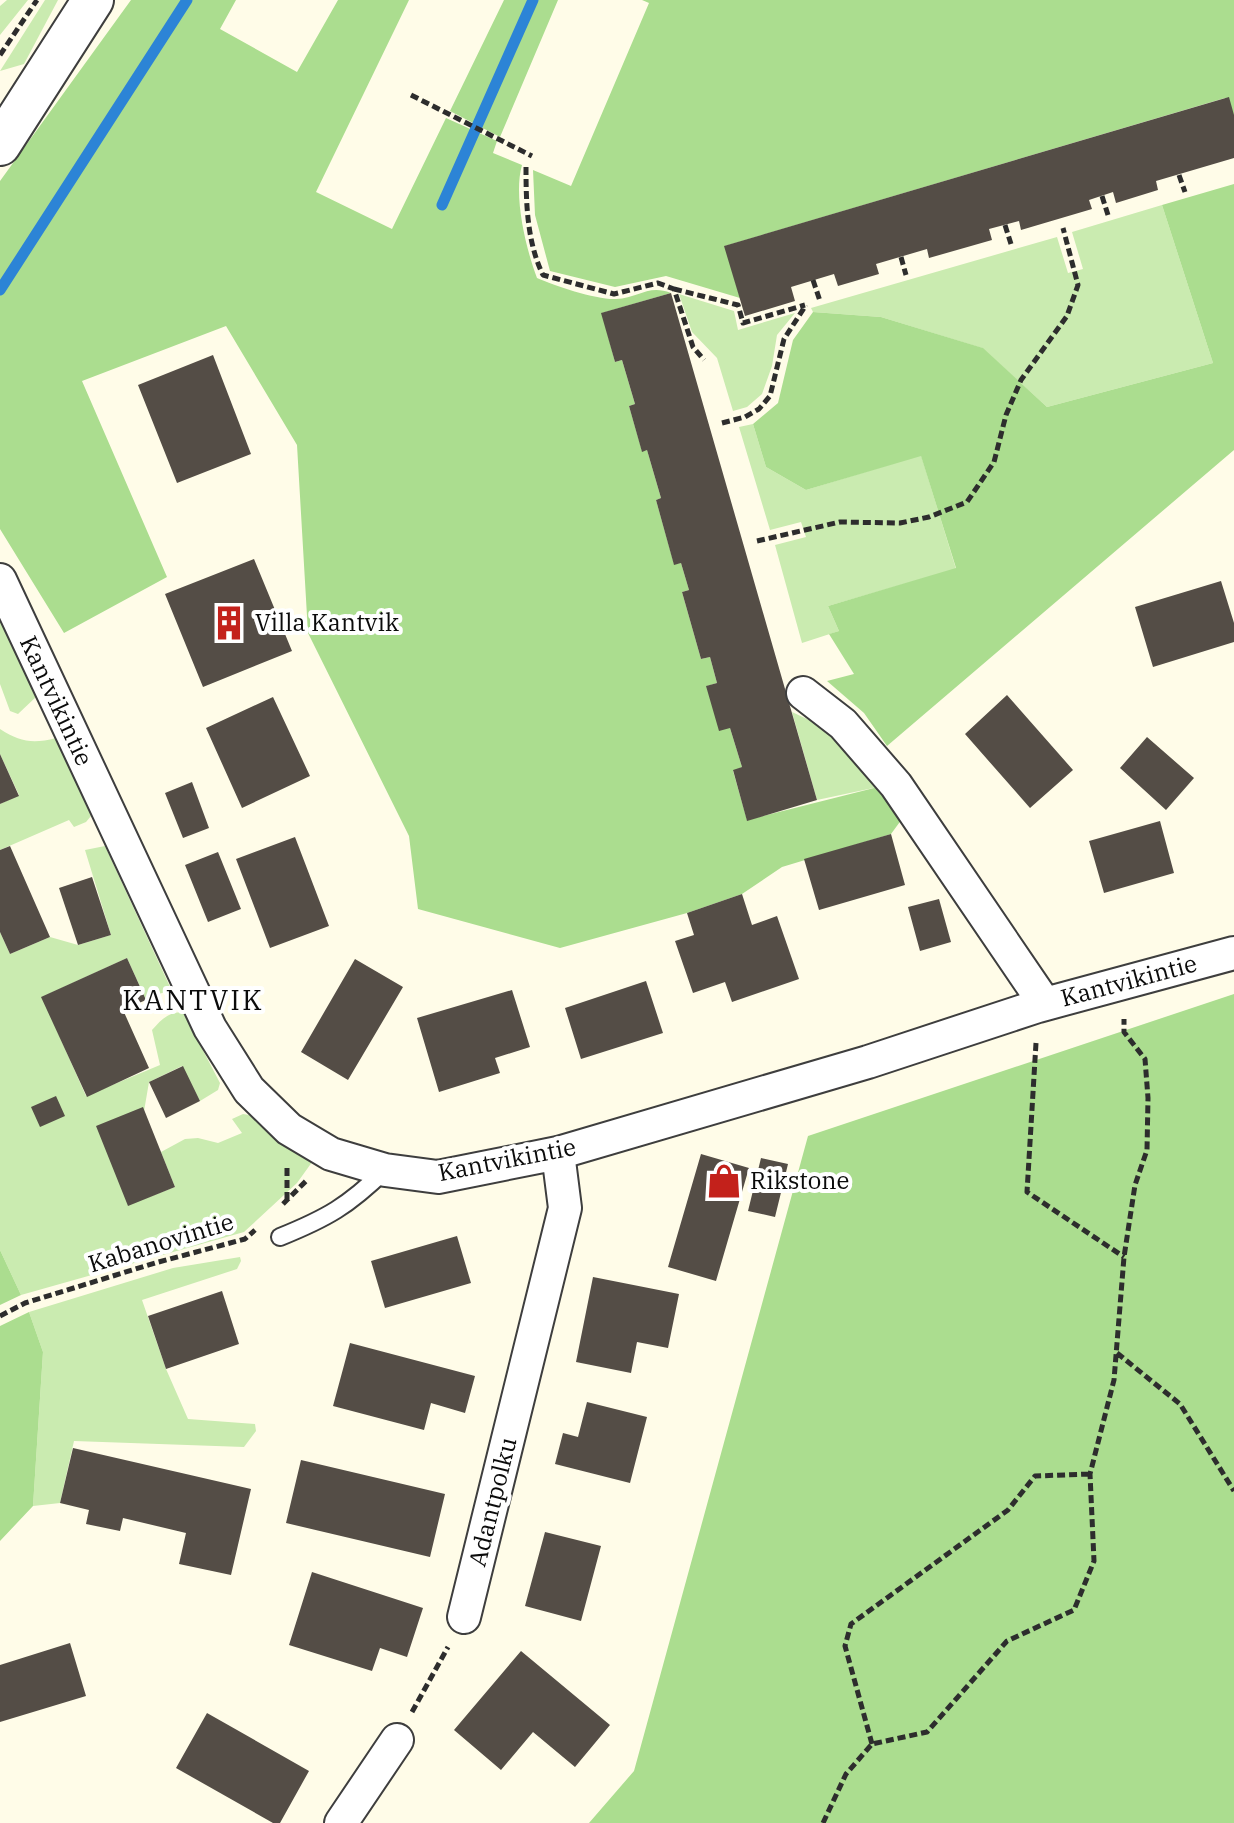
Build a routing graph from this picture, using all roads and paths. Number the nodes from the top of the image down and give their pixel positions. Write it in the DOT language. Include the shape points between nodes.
graph roads {
  1 [pos="37,0"];
  2 [pos="93,0"];
  3 [pos="0,55"];
  4 [pos="411,95"];
  5 [pos="11,105"];
  6 [pos="0,145"];
  7 [pos="532,156"];
  8 [pos="526,167"];
  9 [pos="1179,175"];
  10 [pos="1185,192"];
  11 [pos="1102,196"];
  12 [pos="1108,215"];
  13 [pos="1005,225"];
  14 [pos="1063,228"];
  15 [pos="1011,244"];
  16 [pos="901,257"];
  17 [pos="906,275"];
  18 [pos="813,280"];
  19 [pos="674,289"];
  20 [pos="820,301"];
  21 [pos="704,360"];
  22 [pos="722,423"];
  23 [pos="757,541"];
  24 [pos="0,580"];
  25 [pos="803,693"];
  26 [pos="1234,953"];
  27 [pos="1122,982"];
  28 [pos="1041,1005"];
  29 [pos="558,1153"];
  30 [pos="331,1154"];
  31 [pos="385,1170"];
  32 [pos="276,1210"];
  33 [pos="266,1220"];
  34 [pos="280,1237"];
  35 [pos="1124,1257"];
  36 [pos="0,1316"];
  37 [pos="1116,1352"];
  38 [pos="1090,1474"];
  39 [pos="1234,1491"];
  40 [pos="464,1617"];
  41 [pos="397,1740"];
  42 [pos="872,1744"];
  43 [pos="341,1823"];
  44 [pos="823,1823"];
  1 -- 3 [label="path"];
  2 -- 5 [label="street"];
  4 -- 7 [label="path"];
  5 -- 6 [label="street"];
  8 -- 19 [label="path" via="526,208 543,275 614,294 658,283"];
  9 -- 10 [label="path"];
  11 -- 12 [label="path"];
  13 -- 15 [label="path"];
  14 -- 23 [label="path" via="1078,285 1067,316 1021,380 994,462 967,502 900,523 840,522"];
  16 -- 17 [label="path"];
  18 -- 20 [label="path"];
  19 -- 21 [label="path" via="693,347"];
  19 -- 22 [label="path" via="738,305 743,323 806,305 784,339 770,396 745,417"];
  24 -- 30 [label="street, Kantvikintie" via="210,1028 249,1090 289,1129"];
  25 -- 28 [label="street" via="843,724 896,785"];
  26 -- 27 [label="street, Kantvikintie"];
  27 -- 28 [label="street, Kantvikintie"];
  27 -- 35 [label="path" via="1124,1032 1145,1059 1148,1098 1147,1150 1135,1185"];
  28 -- 29 [label="street, Kantvikintie"];
  28 -- 35 [label="path" via="1027,1192"];
  29 -- 31 [label="street, Kantvikintie" via="438,1177"];
  29 -- 40 [label="street, Adantpolku" via="565,1208"];
  30 -- 31 [label="street, Kantvikintie"];
  30 -- 32 [label="path"];
  31 -- 34 [label="lane" via="354,1201"];
  33 -- 36 [label="path, Kabanovintie" via="245,1239 25,1303"];
  35 -- 37 [label="path"];
  37 -- 38 [label="path"];
  37 -- 39 [label="path" via="1180,1404"];
  38 -- 42 [label="path" via="1094,1561 1074,1610 1007,1641 927,1732"];
  38 -- 42 [label="path" via="1035,1476 1008,1510 851,1624 845,1646"];
  40 -- 41 [label="path"];
  41 -- 43 [label="street"];
  42 -- 44 [label="path" via="846,1774"];
}
